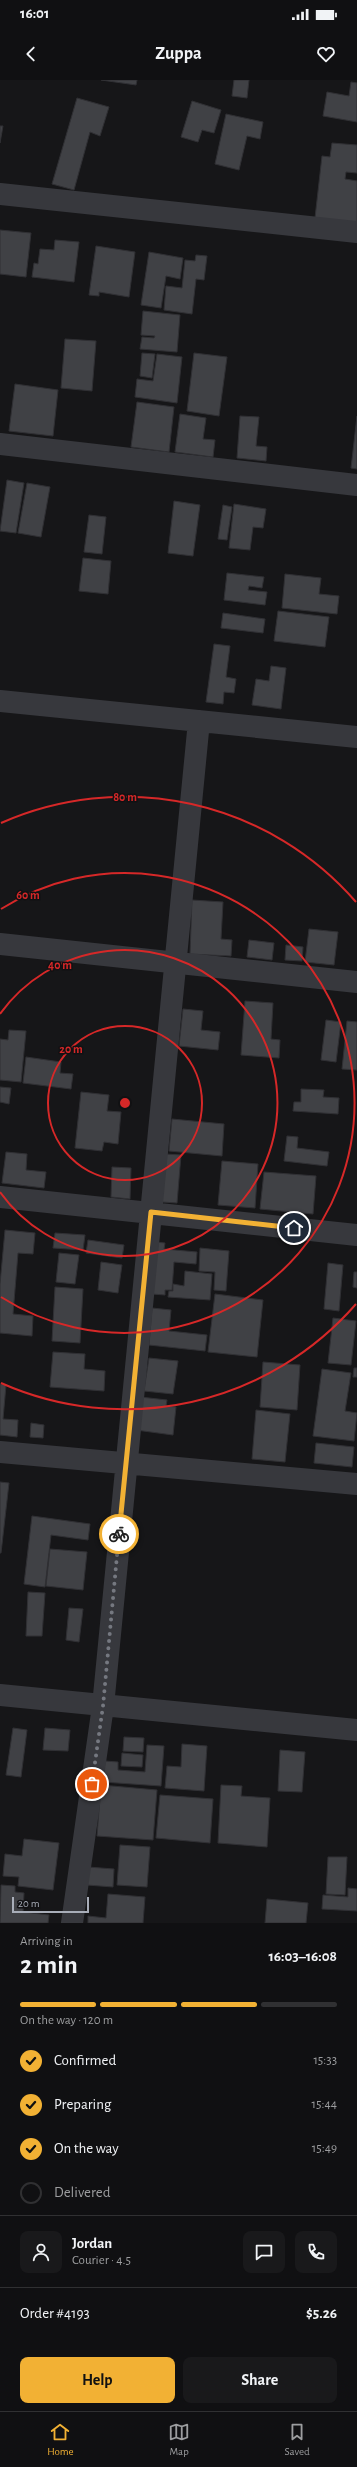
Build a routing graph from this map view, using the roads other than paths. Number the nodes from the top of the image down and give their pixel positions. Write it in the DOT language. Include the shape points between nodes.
graph roads {
  1 [pos="0,194"];
  2 [pos="357,232"];
  3 [pos="0,444"];
  4 [pos="357,485"];
  5 [pos="0,701"];
  6 [pos="199,721"];
  7 [pos="357,737"];
  8 [pos="0,944"];
  9 [pos="175,963"];
  10 [pos="357,982"];
  11 [pos="0,1197"];
  12 [pos="151,1212"];
  13 [pos="357,1235"];
  14 [pos="0,1452"];
  15 [pos="126,1463"];
  16 [pos="357,1484"];
  17 [pos="0,1695"];
  18 [pos="103,1706"];
  19 [pos="357,1730"];
  20 [pos="72,1923"];
  1 -- 2 [label="street"];
  3 -- 4 [label="street"];
  5 -- 6 [label="street"];
  6 -- 7 [label="street"];
  6 -- 9 [label="street"];
  8 -- 9 [label="street"];
  9 -- 10 [label="street"];
  9 -- 12 [label="street"];
  11 -- 12 [label="street"];
  12 -- 13 [label="street"];
  12 -- 15 [label="street"];
  14 -- 15 [label="street"];
  15 -- 16 [label="street"];
  15 -- 18 [label="street"];
  17 -- 18 [label="street"];
  18 -- 19 [label="street"];
  18 -- 20 [label="street"];
}
